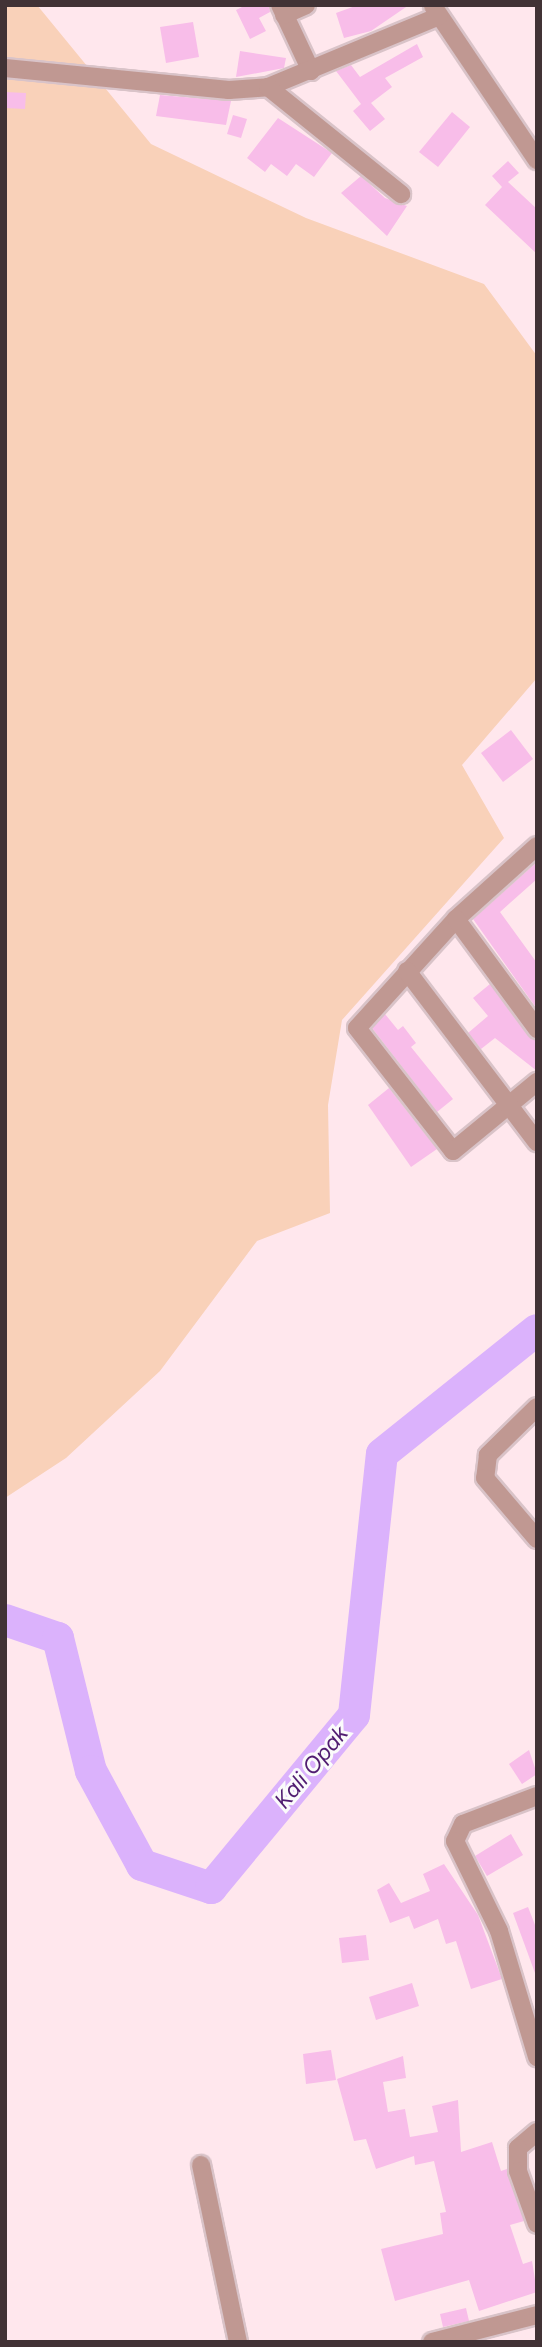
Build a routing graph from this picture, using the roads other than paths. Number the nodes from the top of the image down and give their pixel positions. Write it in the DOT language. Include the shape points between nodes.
graph roads {
  1 [pos="306,5"];
  2 [pos="282,10"];
  3 [pos="436,10"];
  4 [pos="5,68"];
  5 [pos="311,71"];
  6 [pos="268,87"];
  7 [pos="537,160"];
  8 [pos="401,194"];
  9 [pos="537,846"];
  10 [pos="456,919"];
  11 [pos="407,971"];
  12 [pos="537,1029"];
  13 [pos="537,1082"];
  14 [pos="507,1107"];
  15 [pos="537,1142"];
  16 [pos="537,1407"];
  17 [pos="537,1539"];
  18 [pos="537,1796"];
  19 [pos="537,2057"];
  20 [pos="537,2132"];
  21 [pos="201,2165"];
  22 [pos="537,2224"];
  23 [pos="537,2315"];
  24 [pos="238,2342"];
  25 [pos="432,2342"];
  1 -- 2 [label="street"];
  2 -- 5 [label="street"];
  3 -- 5 [label="street"];
  3 -- 7 [label="street"];
  4 -- 6 [label="street" via="229,90"];
  5 -- 6 [label="street"];
  6 -- 8 [label="street"];
  9 -- 10 [label="street"];
  10 -- 11 [label="street"];
  10 -- 12 [label="street"];
  11 -- 14 [label="street"];
  11 -- 14 [label="street" via="359,1020 359,1035 449,1149 458,1149"];
  13 -- 14 [label="street"];
  14 -- 15 [label="street"];
  16 -- 17 [label="street" via="488,1455 485,1478"];
  18 -- 19 [label="street" via="463,1824 455,1841 499,1931"];
  20 -- 22 [label="street" via="518,2148 518,2171"];
  21 -- 24 [label="street"];
  23 -- 25 [label="street"];
}
